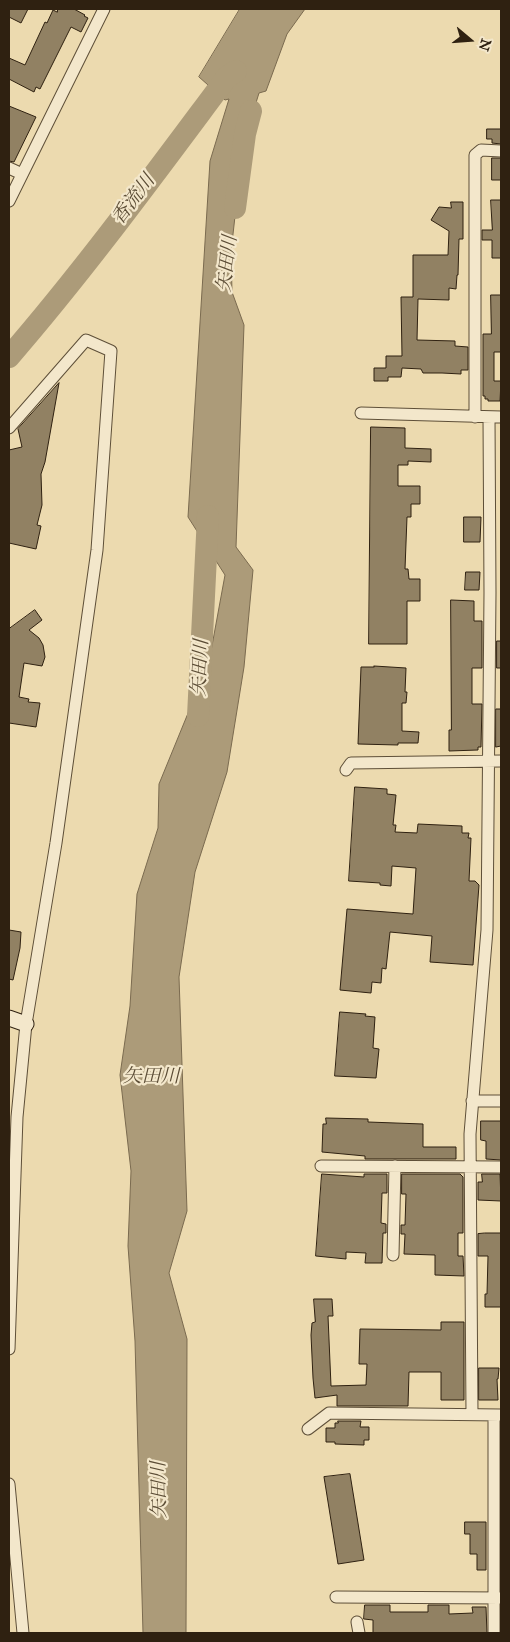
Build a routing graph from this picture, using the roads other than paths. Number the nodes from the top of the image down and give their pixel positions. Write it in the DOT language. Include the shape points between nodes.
graph roads {
  1 [pos="104,9"];
  2 [pos="501,150"];
  3 [pos="9,168"];
  4 [pos="22,174"];
  5 [pos="9,201"];
  6 [pos="361,413"];
  7 [pos="475,417"];
  8 [pos="488,417"];
  9 [pos="501,417"];
  10 [pos="9,428"];
  11 [pos="495,593"];
  12 [pos="488,761"];
  13 [pos="501,761"];
  14 [pos="346,770"];
  15 [pos="9,1018"];
  16 [pos="26,1024"];
  17 [pos="472,1101"];
  18 [pos="501,1101"];
  19 [pos="321,1166"];
  20 [pos="395,1166"];
  21 [pos="470,1166"];
  22 [pos="501,1167"];
  23 [pos="13,1169"];
  24 [pos="393,1255"];
  25 [pos="9,1349"];
  26 [pos="472,1414"];
  27 [pos="497,1415"];
  28 [pos="308,1429"];
  29 [pos="9,1484"];
  30 [pos="336,1598"];
  31 [pos="498,1598"];
  32 [pos="23,1633"];
  33 [pos="494,1633"];
  1 -- 4 [label="street"];
  2 -- 7 [label="street" via="482,150 475,155"];
  3 -- 4 [label="street"];
  4 -- 5 [label="street"];
  6 -- 7 [label="street"];
  7 -- 8 [label="street"];
  8 -- 9 [label="street"];
  8 -- 11 [label="street"];
  10 -- 16 [label="street" via="86,340 111,351 97,550 56,843"];
  11 -- 12 [label="street"];
  12 -- 13 [label="street"];
  12 -- 14 [label="street" via="351,763"];
  12 -- 17 [label="street" via="487,930"];
  15 -- 16 [label="street"];
  16 -- 23 [label="street"];
  17 -- 18 [label="street"];
  17 -- 21 [label="street"];
  19 -- 20 [label="street"];
  20 -- 21 [label="street"];
  20 -- 24 [label="street"];
  21 -- 22 [label="street"];
  21 -- 26 [label="street"];
  23 -- 25 [label="street"];
  26 -- 27 [label="street"];
  26 -- 28 [label="street" via="329,1412"];
  27 -- 31 [label="street"];
  29 -- 32 [label="street"];
  30 -- 31 [label="street"];
  31 -- 33 [label="street"];
}
